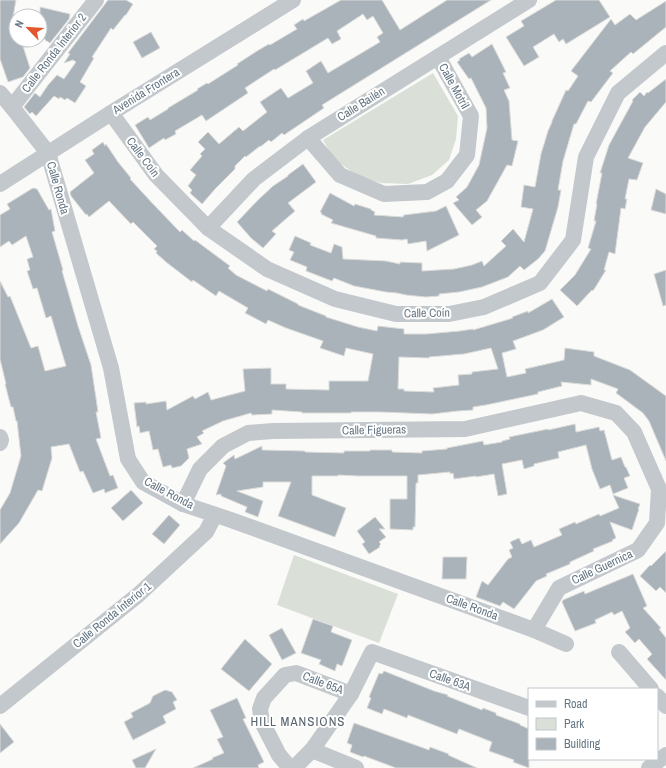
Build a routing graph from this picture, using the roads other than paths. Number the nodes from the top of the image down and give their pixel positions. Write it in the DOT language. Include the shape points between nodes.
graph roads {
  1 [pos="96,0"];
  2 [pos="293,0"];
  3 [pos="529,0"];
  4 [pos="666,53"];
  5 [pos="438,56"];
  6 [pos="0,93"];
  7 [pos="12,106"];
  8 [pos="111,113"];
  9 [pos="308,138"];
  10 [pos="48,153"];
  11 [pos="0,184"];
  12 [pos="208,228"];
  13 [pos="596,408"];
  14 [pos="0,437"];
  15 [pos="0,443"];
  16 [pos="183,504"];
  17 [pos="215,515"];
  18 [pos="534,630"];
  19 [pos="566,644"];
  20 [pos="619,652"];
  21 [pos="650,688"];
  22 [pos="351,694"];
  23 [pos="658,697"];
  24 [pos="0,706"];
  25 [pos="666,706"];
  26 [pos="528,708"];
  27 [pos="312,750"];
  28 [pos="666,756"];
  29 [pos="290,768"];
  30 [pos="294,768"];
  31 [pos="356,768"];
  32 [pos="649,768"];
  1 -- 7 [label="street, Calle Ronda Interior 2"];
  2 -- 8 [label="street, Avenida Frontera"];
  3 -- 5 [label="street, Calle Bailén"];
  4 -- 12 [label="street, Calle Coín" via="618,93 586,157 573,240 540,283 484,307 449,314 396,314 335,300 267,269"];
  5 -- 9 [label="street, Calle Bailén"];
  5 -- 9 [label="street, Calle Motril" via="471,116 467,155 447,181 427,192 384,194 340,175"];
  6 -- 7 [label="street, Calle Ronda"];
  7 -- 10 [label="street, Calle Ronda"];
  8 -- 10 [label="street, Avenida Frontera"];
  8 -- 12 [label="street, Calle Coín" via="156,175"];
  9 -- 12 [label="street, Calle Bailén" via="254,178"];
  10 -- 11 [label="street, Avenida Frontera"];
  10 -- 16 [label="street, Calle Ronda" via="111,368 128,459 143,482"];
  13 -- 16 [label="street, Calle Figueras" via="581,403 465,429 248,433 223,446 200,469"];
  13 -- 18 [label="street, Calle Guernica" via="616,413 634,432 659,489 657,523 638,550 559,588"];
  14 -- 15 [label="street"];
  16 -- 17 [label="street, Calle Ronda"];
  17 -- 18 [label="street, Calle Ronda"];
  17 -- 24 [label="street, Calle Ronda Interior 1" via="206,532 138,595"];
  18 -- 19 [label="street, Calle Ronda"];
  20 -- 21 [label="street"];
  22 -- 26 [label="street, Calle 63A" via="372,652"];
  22 -- 27 [label="street"];
  22 -- 29 [label="street, Calle 65A" via="296,673 285,675 264,698 260,709 262,722 279,754"];
  23 -- 25 [label="street"];
  27 -- 30 [label="street"];
  27 -- 31 [label="street"];
  28 -- 32 [label="street"];
}
